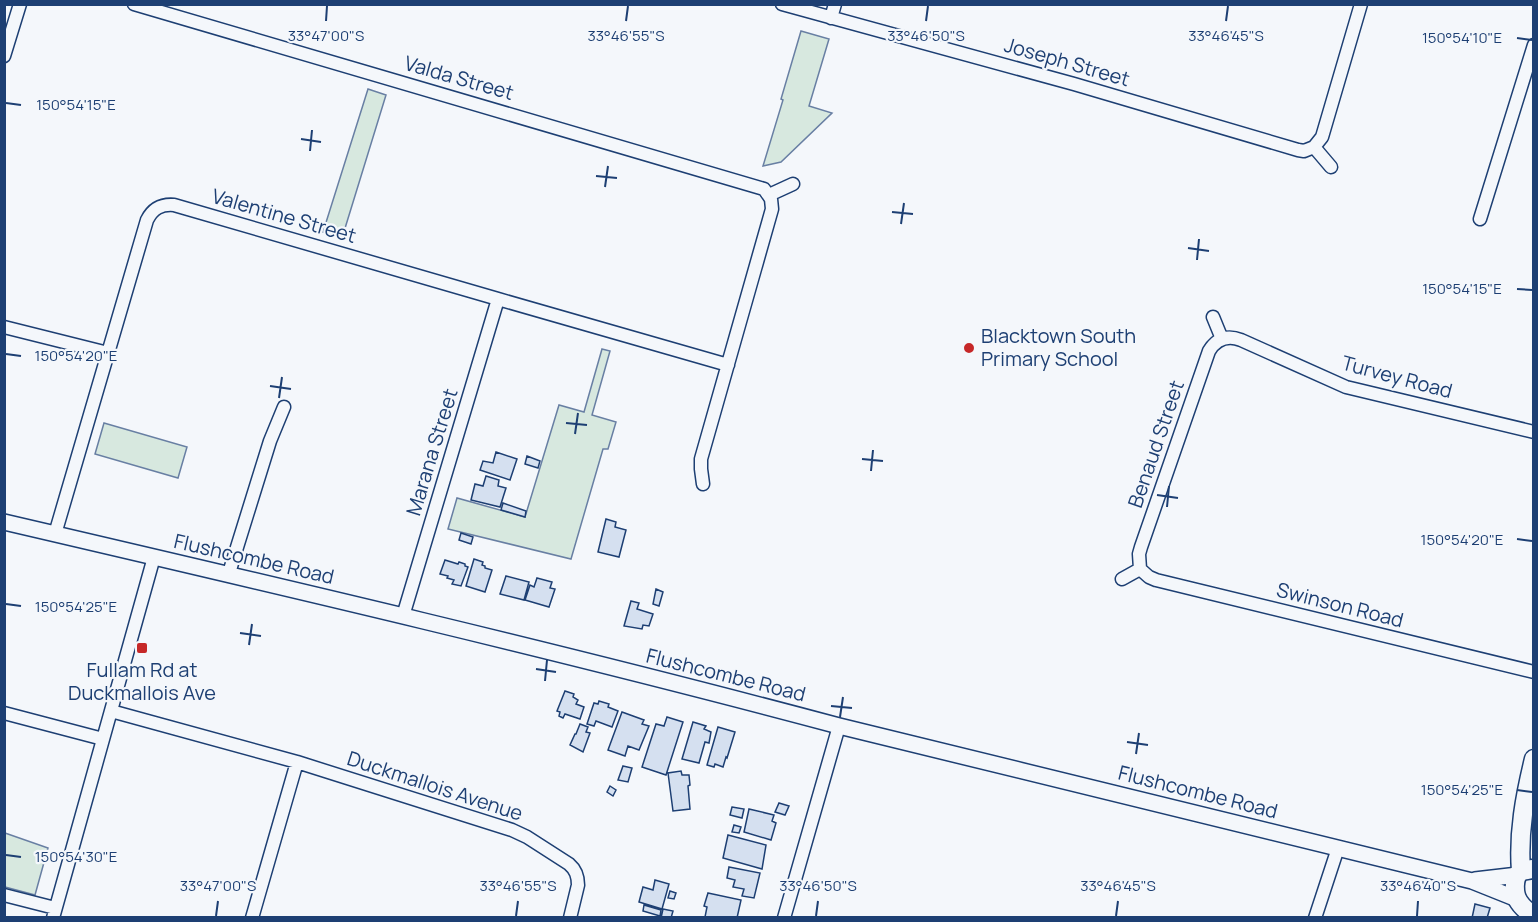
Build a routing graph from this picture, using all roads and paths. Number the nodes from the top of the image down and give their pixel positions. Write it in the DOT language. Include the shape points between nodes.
graph roads {
  1 [pos="20,4"];
  2 [pos="134,4"];
  3 [pos="782,4"];
  4 [pos="835,4"];
  5 [pos="1361,4"];
  6 [pos="831,18"];
  7 [pos="1533,45"];
  8 [pos="4,56"];
  9 [pos="1314,147"];
  10 [pos="1331,167"];
  11 [pos="793,184"];
  12 [pos="770,195"];
  13 [pos="1480,219"];
  14 [pos="498,300"];
  15 [pos="1213,317"];
  16 [pos="4,327"];
  17 [pos="1222,339"];
  18 [pos="108,353"];
  19 [pos="729,365"];
  20 [pos="284,407"];
  21 [pos="1533,432"];
  22 [pos="703,484"];
  23 [pos="4,522"];
  24 [pos="56,534"];
  25 [pos="154,557"];
  26 [pos="1140,568"];
  27 [pos="229,573"];
  28 [pos="1122,579"];
  29 [pos="403,616"];
  30 [pos="1533,672"];
  31 [pos="111,711"];
  32 [pos="4,713"];
  33 [pos="838,726"];
  34 [pos="103,739"];
  35 [pos="1533,759"];
  36 [pos="297,762"];
  37 [pos="1338,848"];
  38 [pos="1524,872"];
  39 [pos="1473,881"];
  40 [pos="4,895"];
  41 [pos="1526,911"];
  42 [pos="54,913"];
  43 [pos="252,918"];
  44 [pos="570,918"];
  45 [pos="784,918"];
  46 [pos="1315,918"];
  1 -- 8 [label="street"];
  2 -- 12 [label="street, Valda Street" via="758,186"];
  3 -- 6 [label="street, Joseph Street"];
  4 -- 6 [label="street"];
  5 -- 9 [label="street" via="1322,137"];
  6 -- 9 [label="street, Joseph Street" via="1298,150"];
  7 -- 13 [label="street"];
  9 -- 10 [label="street"];
  11 -- 12 [label="street"];
  12 -- 19 [label="street" via="772,209"];
  14 -- 18 [label="street, Valentine Street" via="166,205 155,209 148,218"];
  14 -- 19 [label="street, Valentine Street"];
  14 -- 29 [label="street, Marana Street"];
  15 -- 17 [label="street"];
  16 -- 18 [label="street"];
  17 -- 21 [label="street, Turvey Road" via="1242,340 1346,387"];
  17 -- 26 [label="street, Benaud Street" via="1209,351 1141,547"];
  18 -- 24 [label="street, Valentine Street"];
  19 -- 22 [label="street" via="701,459"];
  20 -- 27 [label="street"];
  23 -- 24 [label="street, Flushcombe Road"];
  24 -- 25 [label="street, Flushcombe Road"];
  25 -- 27 [label="street, Flushcombe Road"];
  25 -- 31 [label="street"];
  26 -- 28 [label="street"];
  26 -- 30 [label="street, Swinson Road" via="1156,580"];
  27 -- 29 [label="street, Flushcombe Road"];
  29 -- 33 [label="street, Flushcombe Road"];
  31 -- 34 [label="street"];
  31 -- 36 [label="street, Duckmallois Avenue"];
  32 -- 34 [label="street"];
  33 -- 37 [label="street, Flushcombe Road"];
  33 -- 45 [label="street"];
  34 -- 42 [label="street"];
  35 -- 38 [label="main road" via="1523,810 1520,853"];
  36 -- 43 [label="street"];
  36 -- 44 [label="street, Duckmallois Avenue" via="527,837 574,869 578,885"];
  37 -- 39 [label="street, Flushcombe Road"];
  37 -- 46 [label="street"];
  38 -- 39 [label="street, Flushcombe Road"];
  38 -- 41 [label="main road" via="1515,890"];
  39 -- 41 [label="street, Flushcombe Road"];
  40 -- 42 [label="street"];
}
